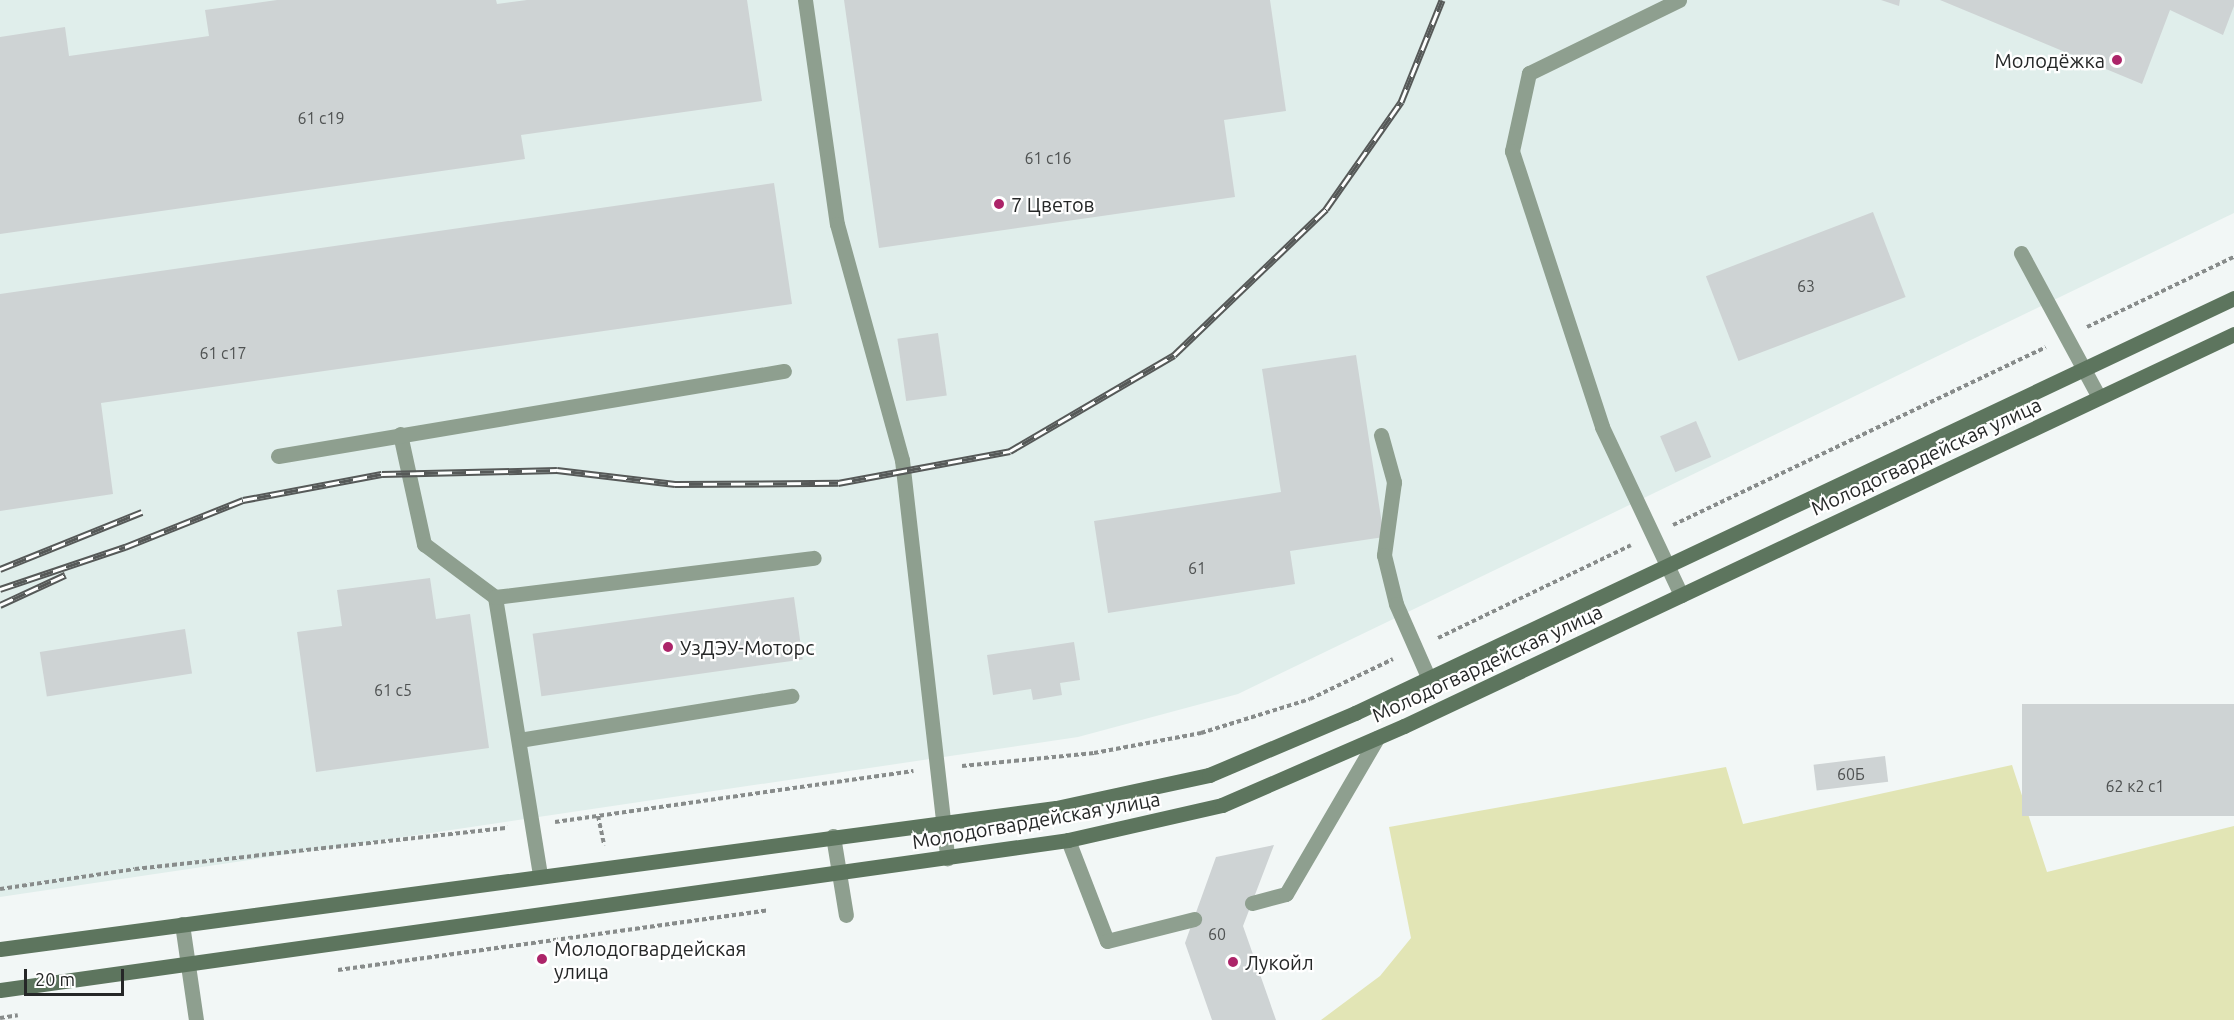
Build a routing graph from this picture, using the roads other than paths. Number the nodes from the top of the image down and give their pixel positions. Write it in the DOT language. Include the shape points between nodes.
graph roads {
  1 [pos="805,0"];
  2 [pos="1679,0"];
  3 [pos="2021,253"];
  4 [pos="2234,298"];
  5 [pos="2234,334"];
  6 [pos="2084,369"];
  7 [pos="784,370"];
  8 [pos="2099,397"];
  9 [pos="400,434"];
  10 [pos="1381,435"];
  11 [pos="278,456"];
  12 [pos="814,558"];
  13 [pos="1666,566"];
  14 [pos="1681,595"];
  15 [pos="495,597"];
  16 [pos="1429,679"];
  17 [pos="791,696"];
  18 [pos="1377,738"];
  19 [pos="519,740"];
  20 [pos="943,822"];
  21 [pos="833,836"];
  22 [pos="1068,840"];
  23 [pos="947,858"];
  24 [pos="838,872"];
  25 [pos="540,876"];
  26 [pos="1252,903"];
  27 [pos="846,915"];
  28 [pos="1194,919"];
  29 [pos="182,924"];
  30 [pos="0,949"];
  31 [pos="188,963"];
  32 [pos="0,990"];
  33 [pos="196,1020"];
  1 -- 20 [label="lane" via="837,224 902,460"];
  2 -- 13 [label="lane" via="1530,74 1512,151 1602,427"];
  3 -- 6 [label="lane"];
  4 -- 6 [label="main road, Молодогвардейская улица"];
  5 -- 8 [label="main road, Молодогвардейская улица"];
  6 -- 8 [label="lane"];
  6 -- 13 [label="main road, Молодогвардейская улица"];
  7 -- 9 [label="lane"];
  8 -- 14 [label="main road, Молодогвардейская улица"];
  9 -- 11 [label="lane"];
  9 -- 15 [label="lane" via="424,544"];
  10 -- 16 [label="lane" via="1394,482 1384,555 1396,604"];
  12 -- 15 [label="lane"];
  13 -- 14 [label="lane"];
  13 -- 16 [label="main road, Молодогвардейская улица"];
  14 -- 18 [label="main road, Молодогвардейская улица"];
  15 -- 19 [label="lane"];
  16 -- 20 [label="main road, Молодогвардейская улица" via="1209,775 1056,808"];
  17 -- 19 [label="lane"];
  18 -- 22 [label="main road, Молодогвардейская улица" via="1222,805"];
  18 -- 26 [label="lane" via="1286,894"];
  19 -- 25 [label="lane"];
  20 -- 21 [label="main road, Молодогвардейская улица"];
  20 -- 23 [label="lane"];
  21 -- 24 [label="lane"];
  21 -- 25 [label="main road, Молодогвардейская улица"];
  22 -- 23 [label="main road, Молодогвардейская улица"];
  22 -- 28 [label="lane" via="1107,941"];
  23 -- 24 [label="main road, Молодогвардейская улица"];
  24 -- 27 [label="lane"];
  24 -- 31 [label="main road, Молодогвардейская улица"];
  25 -- 29 [label="main road, Молодогвардейская улица"];
  29 -- 30 [label="main road, Молодогвардейская улица"];
  29 -- 31 [label="lane"];
  31 -- 32 [label="main road, Молодогвардейская улица"];
  31 -- 33 [label="lane"];
}
